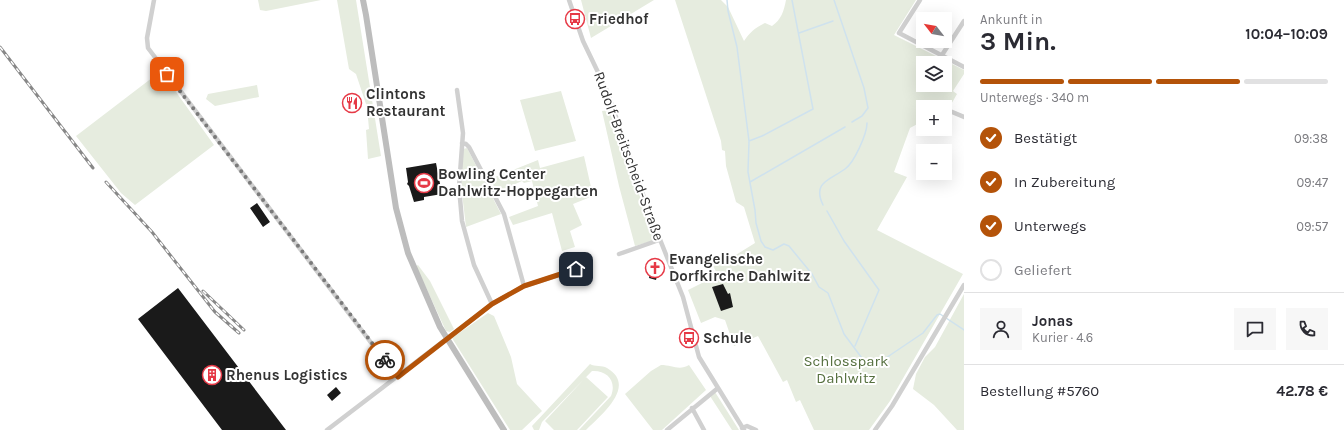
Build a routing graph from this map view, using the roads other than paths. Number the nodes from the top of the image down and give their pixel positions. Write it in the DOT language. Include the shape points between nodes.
graph roads {
  1 [pos="154,0"];
  2 [pos="363,0"];
  3 [pos="569,0"];
  4 [pos="920,0"];
  5 [pos="964,21"];
  6 [pos="942,55"];
  7 [pos="964,67"];
  8 [pos="457,90"];
  9 [pos="952,112"];
  10 [pos="964,117"];
  11 [pos="462,143"];
  12 [pos="659,240"];
  13 [pos="619,254"];
  14 [pos="590,264"];
  15 [pos="964,285"];
  16 [pos="524,286"];
  17 [pos="492,304"];
  18 [pos="447,339"];
  19 [pos="398,377"];
  20 [pos="718,388"];
  21 [pos="692,408"];
  22 [pos="743,429"];
  23 [pos="327,430"];
  24 [pos="504,430"];
  25 [pos="667,430"];
  26 [pos="704,430"];
  27 [pos="756,430"];
  28 [pos="875,430"];
  1 -- 19 [label="street" via="146,38 148,48"];
  2 -- 18 [label="main road" via="396,208 414,270"];
  3 -- 12 [label="street, Rudolf-Breitscheid-Straße" via="583,41 607,91"];
  4 -- 6 [label="street" via="899,33"];
  5 -- 6 [label="street"];
  6 -- 7 [label="street"];
  8 -- 11 [label="street" via="462,119"];
  9 -- 10 [label="street"];
  11 -- 16 [label="street" via="469,147 504,214"];
  11 -- 17 [label="street" via="459,187 462,221 474,265"];
  12 -- 13 [label="street"];
  12 -- 20 [label="street, Rudolf-Breitscheid-Straße" via="683,297 699,357"];
  14 -- 16 [label="street"];
  15 -- 28 [label="street"];
  16 -- 17 [label="street"];
  17 -- 18 [label="street"];
  18 -- 19 [label="street"];
  18 -- 24 [label="main road"];
  19 -- 23 [label="street"];
  20 -- 21 [label="street"];
  20 -- 22 [label="street, Rudolf-Breitscheid-Straße"];
  21 -- 25 [label="street"];
  21 -- 26 [label="street"];
  22 -- 27 [label="street, Rudolf-Breitscheid-Straße" via="747,426"];
}
